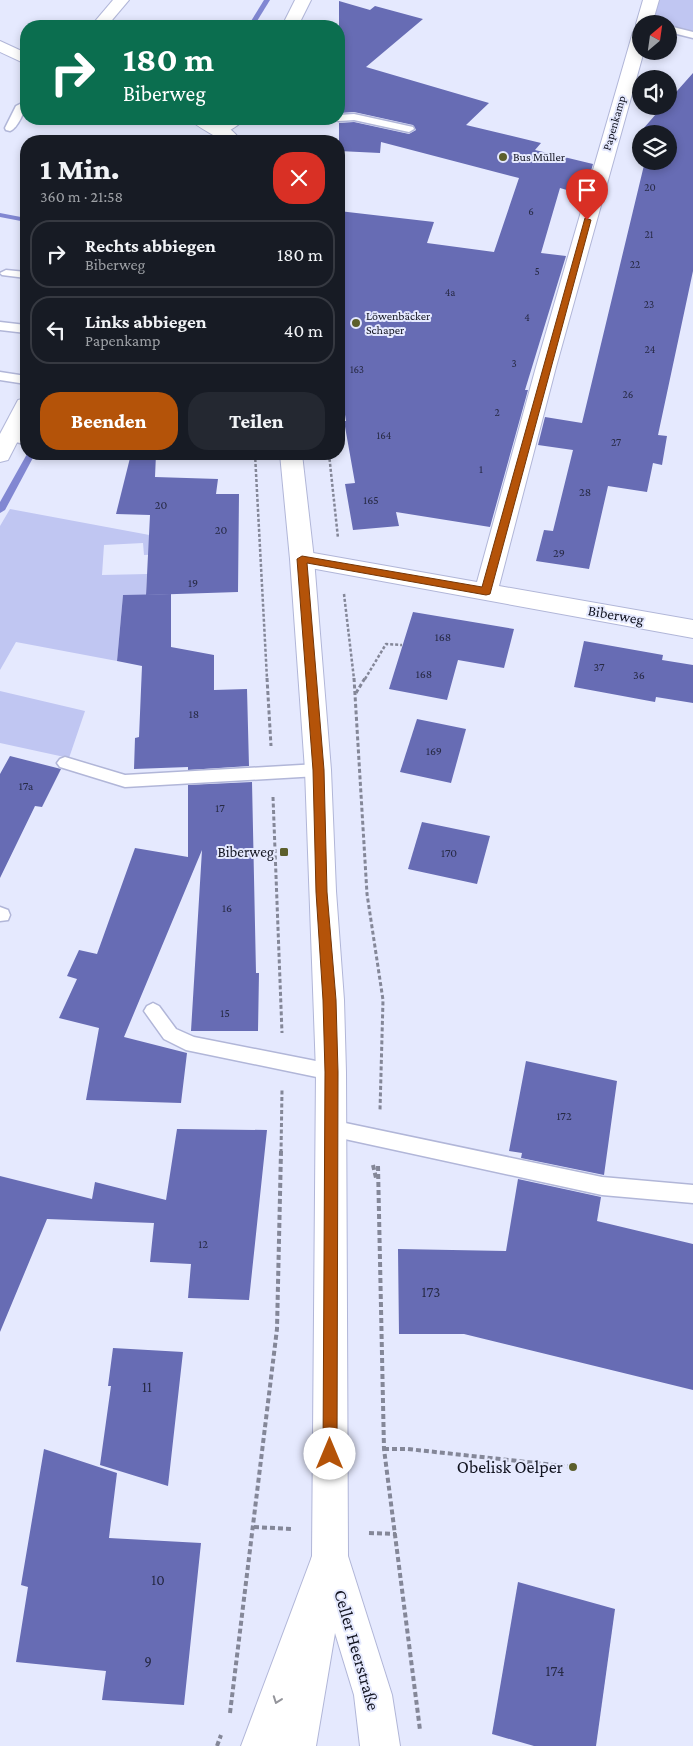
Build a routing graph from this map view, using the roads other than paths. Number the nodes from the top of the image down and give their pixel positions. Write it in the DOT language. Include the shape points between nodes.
graph roads {
  1 [pos="121,0"];
  2 [pos="303,0"];
  3 [pos="651,0"];
  4 [pos="647,15"];
  5 [pos="104,20"];
  6 [pos="293,20"];
  7 [pos="678,31"];
  8 [pos="693,35"];
  9 [pos="0,46"];
  10 [pos="20,56"];
  11 [pos="635,60"];
  12 [pos="20,108"];
  13 [pos="345,118"];
  14 [pos="210,125"];
  15 [pos="225,125"];
  16 [pos="10,128"];
  17 [pos="218,129"];
  18 [pos="409,129"];
  19 [pos="225,135"];
  20 [pos="6,273"];
  21 [pos="20,274"];
  22 [pos="0,326"];
  23 [pos="20,328"];
  24 [pos="0,376"];
  25 [pos="20,379"];
  26 [pos="20,426"];
  27 [pos="15,443"];
  28 [pos="292,460"];
  29 [pos="302,559"];
  30 [pos="486,592"];
  31 [pos="693,629"];
  32 [pos="65,764"];
  33 [pos="318,770"];
  34 [pos="153,1011"];
  35 [pos="332,1072"];
  36 [pos="330,1128"];
  37 [pos="693,1194"];
  38 [pos="330,1556"];
  39 [pos="261,1746"];
  40 [pos="296,1746"];
  41 [pos="380,1746"];
  1 -- 5 [label="main road"];
  2 -- 6 [label="main road"];
  3 -- 4 [label="main road, Papenkamp"];
  7 -- 8 [label="lane"];
  9 -- 10 [label="main road"];
  11 -- 30 [label="main road, Papenkamp"];
  12 -- 16 [label="lane"];
  13 -- 18 [label="lane"];
  14 -- 17 [label="main road"];
  15 -- 17 [label="main road"];
  17 -- 19 [label="main road"];
  20 -- 21 [label="lane"];
  22 -- 23 [label="lane"];
  24 -- 25 [label="lane"];
  26 -- 27 [label="main road"];
  28 -- 29 [label="main road, Celler Heerstraße"];
  29 -- 30 [label="main road, Biberweg"];
  29 -- 33 [label="main road, Celler Heerstraße"];
  30 -- 31 [label="main road, Biberweg"];
  32 -- 33 [label="lane" via="125,781"];
  33 -- 35 [label="main road, Celler Heerstraße"];
  34 -- 35 [label="lane" via="170,1034 192,1044"];
  35 -- 36 [label="main road, Celler Heerstraße"];
  36 -- 37 [label="lane" via="602,1186"];
  36 -- 38 [label="main road, Celler Heerstraße"];
  38 -- 39 [label="main road, one-way"];
  38 -- 40 [label="main road, Celler Heerstraße"];
  38 -- 41 [label="main road, Celler Heerstraße" via="373,1695"];
}
